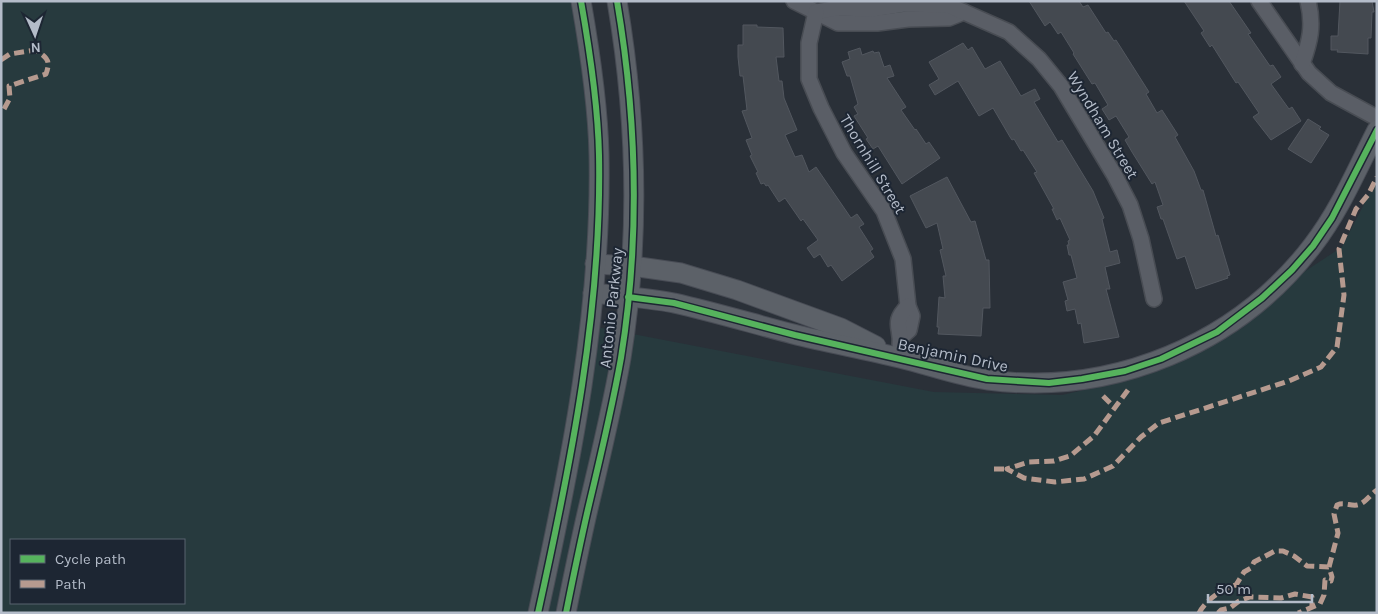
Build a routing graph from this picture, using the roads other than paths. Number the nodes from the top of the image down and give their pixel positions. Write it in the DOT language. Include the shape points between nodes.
graph roads {
  1 [pos="581,1"];
  2 [pos="617,1"];
  3 [pos="794,1"];
  4 [pos="1259,1"];
  5 [pos="1308,1"];
  6 [pos="964,7"];
  7 [pos="816,12"];
  8 [pos="1302,64"];
  9 [pos="1377,118"];
  10 [pos="1377,130"];
  11 [pos="596,264"];
  12 [pos="632,266"];
  13 [pos="593,293"];
  14 [pos="628,297"];
  15 [pos="1154,299"];
  16 [pos="899,358"];
  17 [pos="538,613"];
  18 [pos="566,613"];
  1 -- 11 [label="main road, Antonio Parkway" via="590,52 599,155"];
  2 -- 12 [label="main road, Antonio Parkway" via="632,122"];
  3 -- 7 [label="street, Wyndham Street"];
  4 -- 8 [label="street"];
  5 -- 8 [label="street" via="1312,29"];
  6 -- 7 [label="street, Wyndham Street" via="949,18 867,23 838,23"];
  6 -- 15 [label="street, Wyndham Street" via="1009,32 1039,59 1061,86 1130,205"];
  7 -- 16 [label="street, Thornhill Street" via="809,43 809,79 844,153 884,211 903,259 908,306 900,313 897,327 901,337"];
  8 -- 9 [label="street" via="1331,93"];
  10 -- 16 [label="main road, Benjamin Drive" via="1332,218 1313,246 1262,298 1218,332 1193,346 1125,371 1049,383 987,379"];
  11 -- 12 [label="main road, Benjamin Drive"];
  11 -- 13 [label="main road, Antonio Parkway"];
  12 -- 14 [label="main road, Antonio Parkway"];
  12 -- 16 [label="main road, Benjamin Drive" via="681,273 737,290 841,328"];
  13 -- 14 [label="main road, Benjamin Drive"];
  13 -- 17 [label="main road, Antonio Parkway" via="583,381"];
  14 -- 16 [label="main road, Benjamin Drive" via="674,303"];
  14 -- 18 [label="main road, Antonio Parkway" via="610,417"];
}
